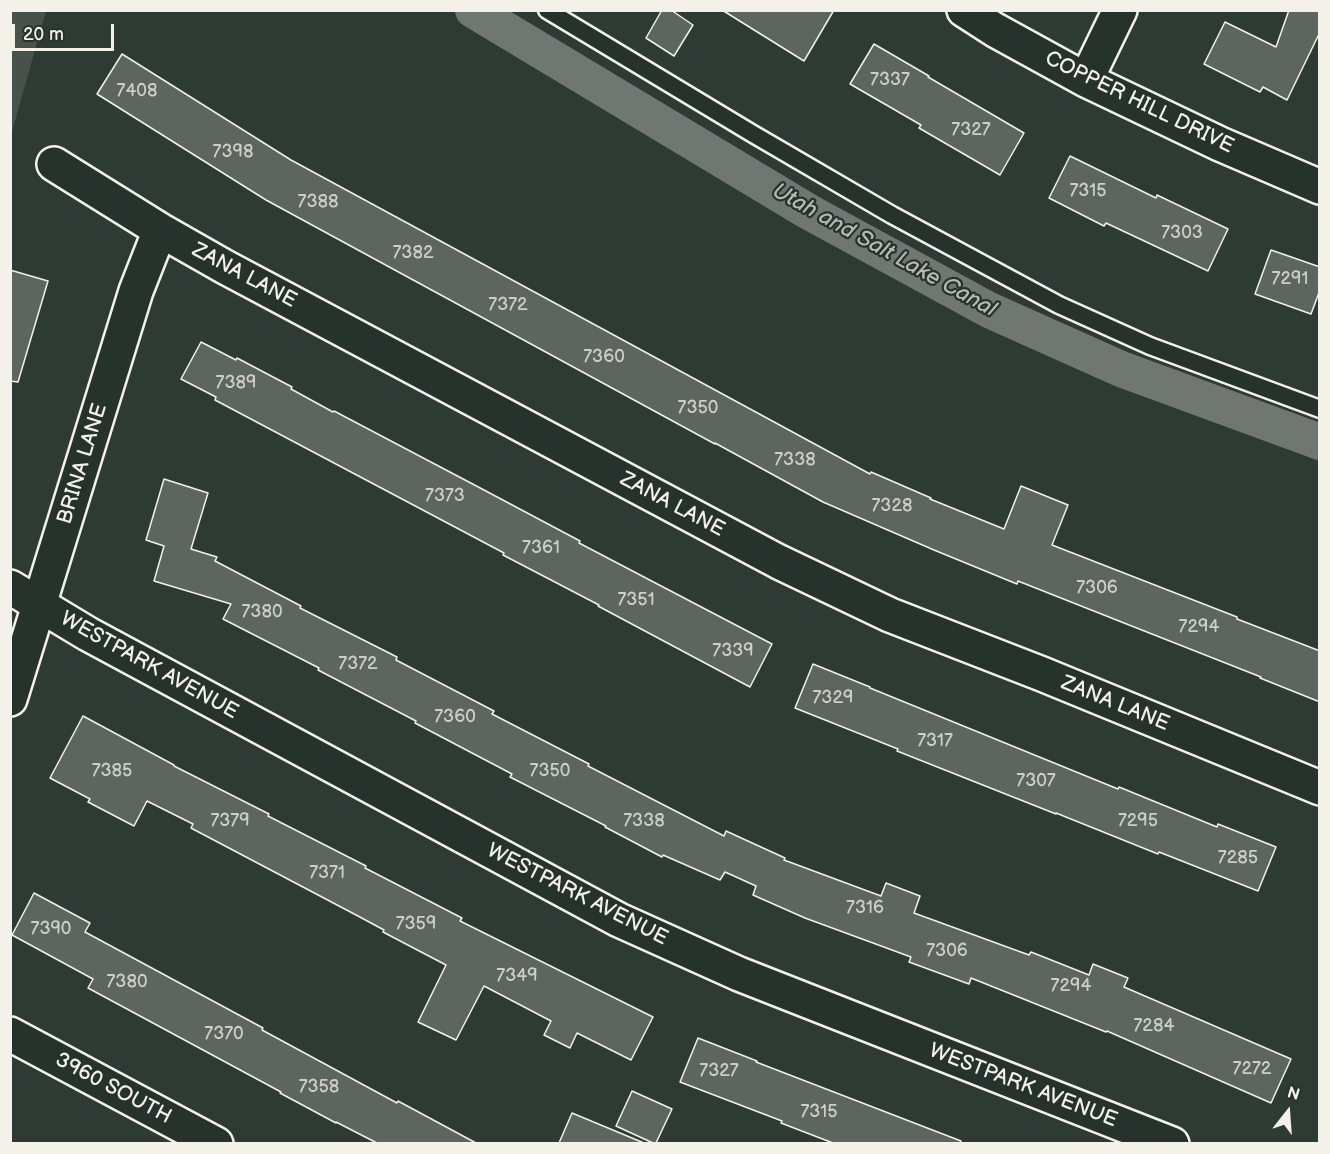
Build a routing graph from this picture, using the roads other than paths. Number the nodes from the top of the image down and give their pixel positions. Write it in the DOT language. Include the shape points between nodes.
graph roads {
  1 [pos="547,10"];
  2 [pos="964,10"];
  3 [pos="1120,10"];
  4 [pos="1086,80"];
  5 [pos="54,164"];
  6 [pos="1320,187"];
  7 [pos="160,230"];
  8 [pos="1320,409"];
  9 [pos="10,587"];
  10 [pos="39,604"];
  11 [pos="10,699"];
  12 [pos="1320,788"];
  13 [pos="10,1034"];
  14 [pos="216,1143"];
  15 [pos="1172,1143"];
  1 -- 8 [label="lane" via="892,215 1059,305 1150,346"];
  2 -- 4 [label="street, COPPER HILL DRIVE"];
  3 -- 4 [label="street"];
  4 -- 6 [label="street, COPPER HILL DRIVE"];
  5 -- 7 [label="street, ZANA LANE"];
  7 -- 10 [label="street, BRINA LANE" via="136,291"];
  7 -- 12 [label="street, ZANA LANE" via="779,562 890,615"];
  9 -- 10 [label="street, WESTPARK AVENUE"];
  10 -- 11 [label="street, BRINA LANE"];
  10 -- 15 [label="street, WESTPARK AVENUE" via="619,920 740,974"];
  13 -- 14 [label="street, 3960 SOUTH"];
}
